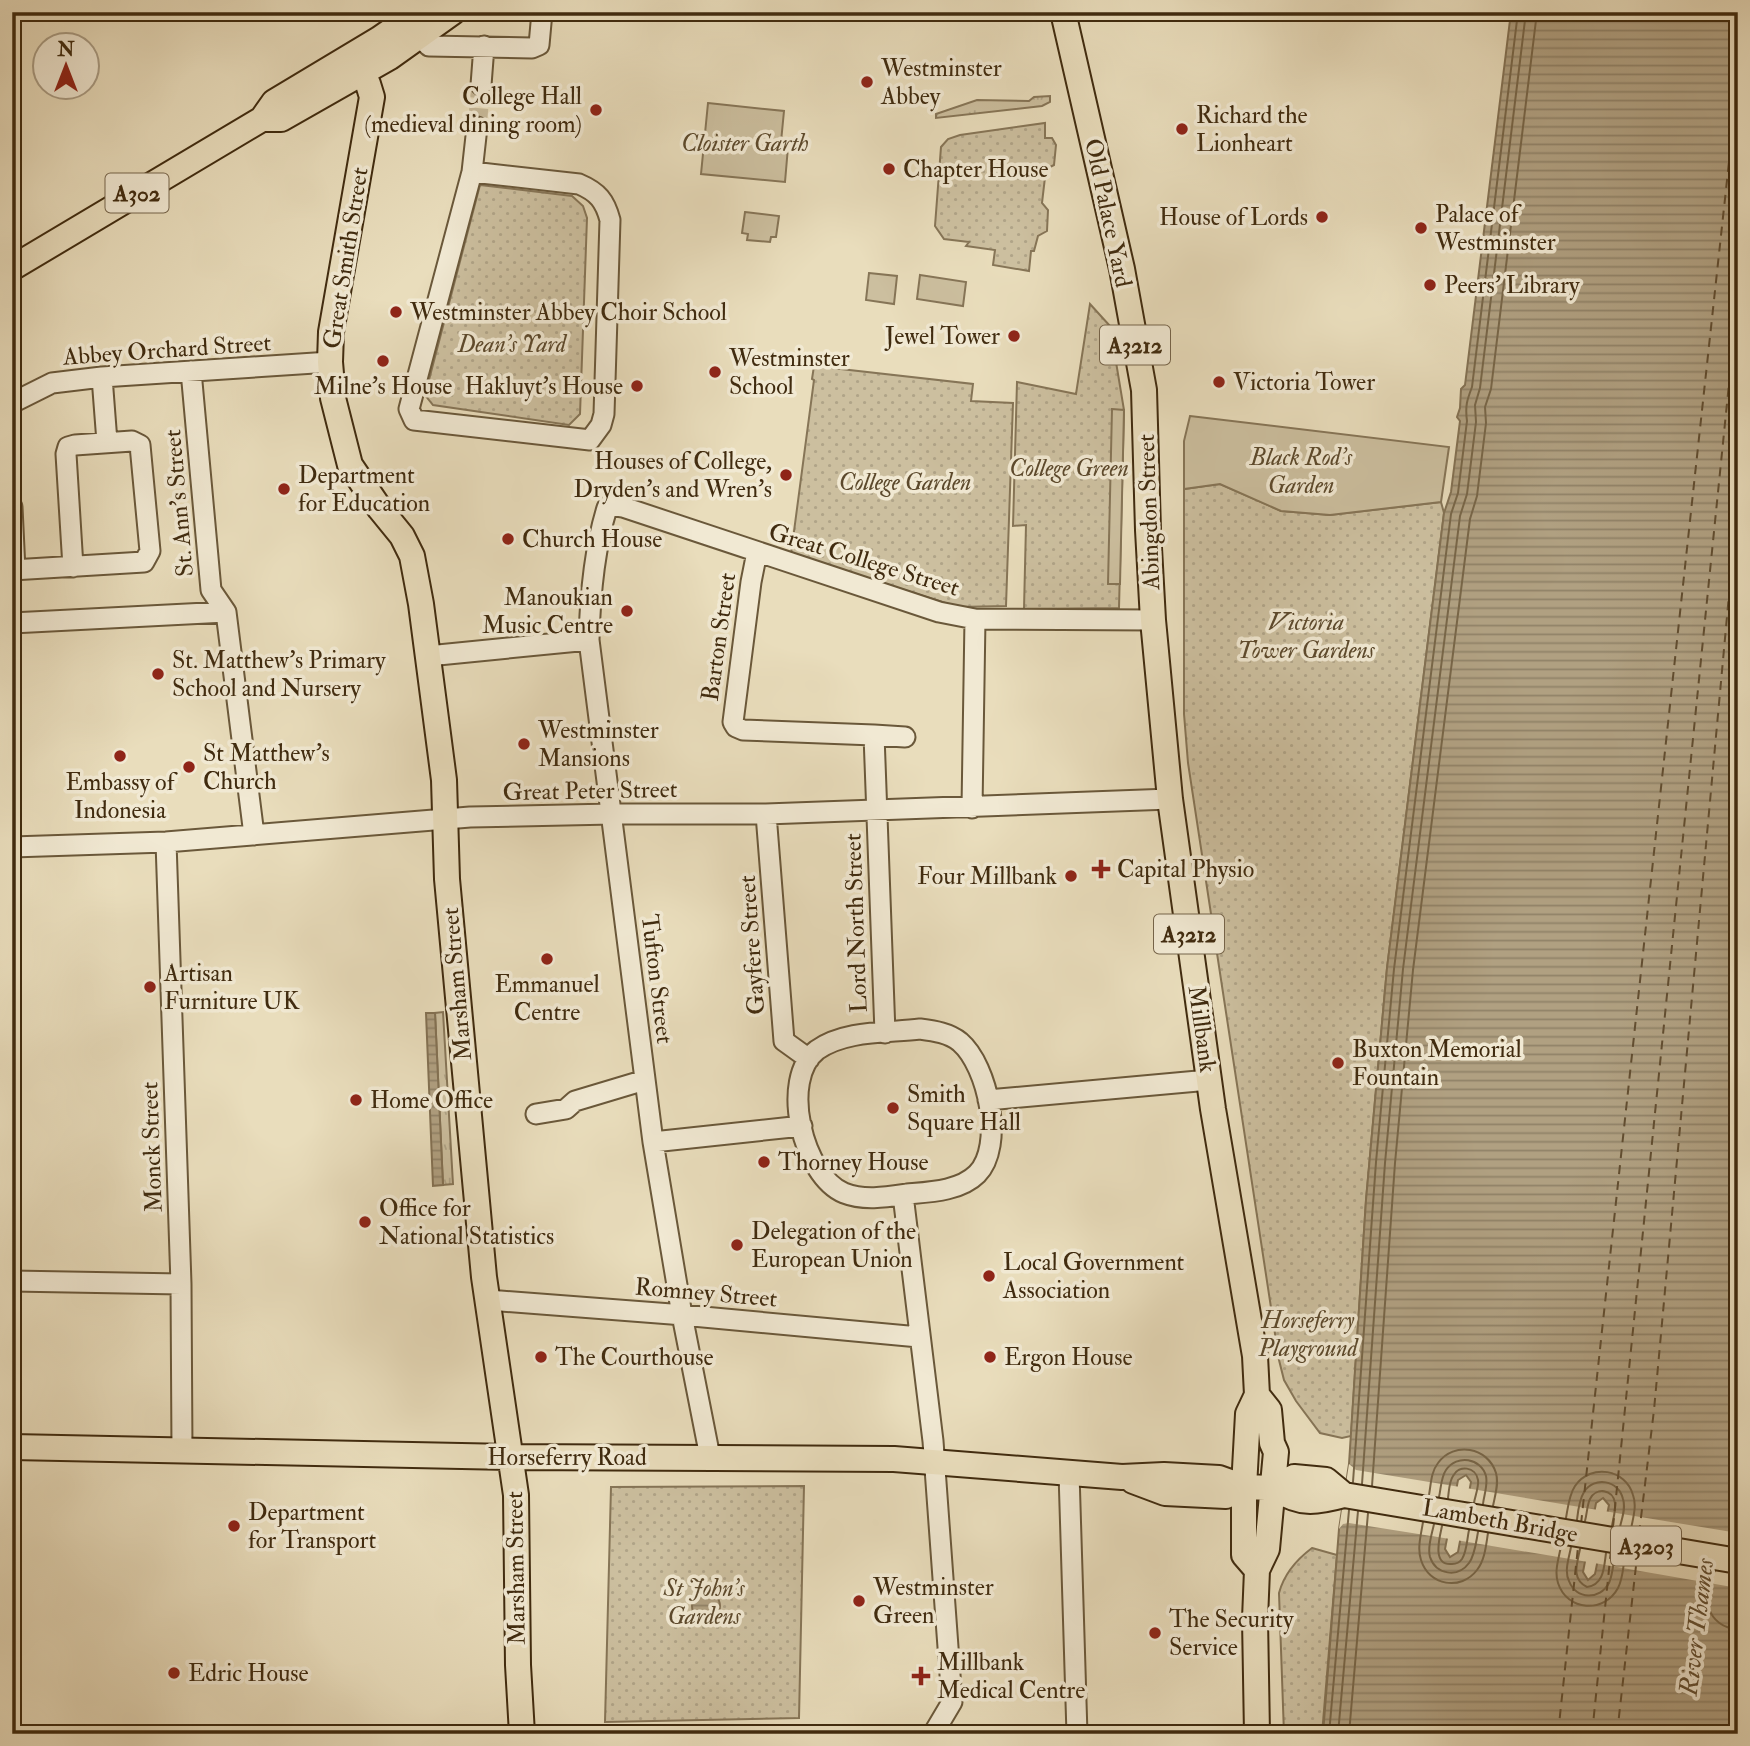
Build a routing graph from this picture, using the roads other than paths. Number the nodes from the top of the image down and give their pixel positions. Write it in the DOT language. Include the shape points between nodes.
graph roads {
  1 [pos="418,12"];
  2 [pos="542,12"];
  3 [pos="1063,12"];
  4 [pos="446,14"];
  5 [pos="420,37"];
  6 [pos="484,46"];
  7 [pos="356,65"];
  8 [pos="481,85"];
  9 [pos="477,127"];
  10 [pos="472,172"];
  11 [pos="12,268"];
  12 [pos="330,362"];
  13 [pos="191,371"];
  14 [pos="102,377"];
  15 [pos="12,403"];
  16 [pos="1145,405"];
  17 [pos="107,442"];
  18 [pos="609,505"];
  19 [pos="12,507"];
  20 [pos="757,552"];
  21 [pos="73,567"];
  22 [pos="14,570"];
  23 [pos="226,612"];
  24 [pos="975,619"];
  25 [pos="1153,620"];
  26 [pos="12,623"];
  27 [pos="589,640"];
  28 [pos="428,656"];
  29 [pos="874,736"];
  30 [pos="905,737"];
  31 [pos="1170,799"];
  32 [pos="972,807"];
  33 [pos="876,811"];
  34 [pos="612,814"];
  35 [pos="766,814"];
  36 [pos="446,819"];
  37 [pos="254,835"];
  38 [pos="166,842"];
  39 [pos="12,847"];
  40 [pos="885,1033"];
  41 [pos="808,1059"];
  42 [pos="645,1080"];
  43 [pos="1209,1080"];
  44 [pos="988,1100"];
  45 [pos="536,1114"];
  46 [pos="802,1126"];
  47 [pos="653,1142"];
  48 [pos="903,1195"];
  49 [pos="12,1281"];
  50 [pos="181,1284"];
  51 [pos="488,1300"];
  52 [pos="682,1315"];
  53 [pos="919,1337"];
  54 [pos="1257,1395"];
  55 [pos="12,1447"];
  56 [pos="182,1452"];
  57 [pos="512,1457"];
  58 [pos="710,1457"];
  59 [pos="934,1461"];
  60 [pos="1069,1473"];
  61 [pos="1244,1487"];
  62 [pos="1274,1488"];
  63 [pos="1738,1561"];
  64 [pos="1257,1570"];
  65 [pos="522,1734"];
  66 [pos="933,1734"];
  67 [pos="1077,1734"];
  68 [pos="1258,1734"];
  1 -- 7 [label="main road, A302"];
  2 -- 6 [label="street" via="539,45"];
  3 -- 16 [label="main road, Old Palace Yard / A3212" via="1122,269"];
  4 -- 5 [label="main road, A302"];
  5 -- 6 [label="street" via="429,46"];
  5 -- 7 [label="main road, A302"];
  6 -- 8 [label="street"];
  7 -- 11 [label="main road, A302" via="281,119 262,119"];
  7 -- 12 [label="main road, Great Smith Street" via="372,97 331,332"];
  9 -- 10 [label="street"];
  10 -- 10 [label="street" via="579,184 606,204 610,219 604,414 590,440 414,420 409,409"];
  12 -- 13 [label="street, Abbey Orchard Street"];
  12 -- 28 [label="main road, Great Smith Street" via="333,398 350,465 412,556"];
  13 -- 14 [label="street, Abbey Orchard Street"];
  13 -- 23 [label="street, St. Ann's Street" via="211,590"];
  14 -- 15 [label="street, Abbey Orchard Street" via="52,383"];
  14 -- 17 [label="street"];
  16 -- 25 [label="main road, Abingdon Street / A3212"];
  17 -- 21 [label="street" via="75,444 66,454"];
  17 -- 21 [label="street" via="140,444 150,551 144,562"];
  18 -- 20 [label="street, Great College Street"];
  18 -- 27 [label="street, Tufton Street" via="594,571"];
  19 -- 22 [label="street"];
  20 -- 24 [label="street, Great College Street"];
  20 -- 29 [label="street, Barton Street" via="733,715 736,727"];
  21 -- 22 [label="street"];
  23 -- 26 [label="street"];
  23 -- 37 [label="street, St. Ann's Street"];
  24 -- 25 [label="street, Great College Street"];
  24 -- 32 [label="street"];
  25 -- 31 [label="main road, Millbank / A3212"];
  27 -- 28 [label="street"];
  27 -- 34 [label="street, Tufton Street"];
  28 -- 36 [label="main road, Great Smith Street"];
  29 -- 30 [label="street"];
  29 -- 33 [label="street, Lord North Street"];
  31 -- 32 [label="street, Great Peter Street"];
  31 -- 43 [label="main road, Millbank / A3212"];
  32 -- 33 [label="street, Great Peter Street"];
  33 -- 35 [label="street, Great Peter Street"];
  33 -- 40 [label="street, Lord North Street"];
  34 -- 35 [label="street, Great Peter Street"];
  34 -- 36 [label="street, Great Peter Street"];
  34 -- 42 [label="street, Tufton Street"];
  35 -- 41 [label="street, Gayfere Street" via="784,1041"];
  36 -- 37 [label="street, Great Peter Street"];
  36 -- 51 [label="main road, Marsham Street" via="447,879"];
  37 -- 38 [label="street, Great Peter Street"];
  38 -- 39 [label="street, Great Peter Street"];
  38 -- 50 [label="street, Monck Street"];
  40 -- 41 [label="street" via="838,1041"];
  40 -- 44 [label="street" via="920,1030 953,1037 978,1066"];
  41 -- 46 [label="street" via="799,1085"];
  42 -- 45 [label="street" via="575,1101 566,1109"];
  42 -- 47 [label="street, Tufton Street"];
  43 -- 44 [label="street"];
  43 -- 54 [label="main road, Millbank / A3212" via="1255,1356"];
  44 -- 48 [label="street" via="991,1149 984,1166 951,1188"];
  46 -- 47 [label="street"];
  46 -- 48 [label="street" via="811,1157 835,1188 859,1197"];
  47 -- 52 [label="street, Tufton Street"];
  48 -- 53 [label="street"];
  49 -- 50 [label="street"];
  50 -- 56 [label="street, Monck Street"];
  51 -- 52 [label="street, Romney Street"];
  51 -- 57 [label="main road, Marsham Street"];
  52 -- 53 [label="street, Romney Street"];
  52 -- 58 [label="street, Tufton Street"];
  53 -- 59 [label="street"];
  54 -- 61 [label="main road, Millbank / A3212" via="1248,1414"];
  54 -- 62 [label="main road, Millbank / A3212" via="1271,1419 1276,1452"];
  55 -- 56 [label="main road, Horseferry Road"];
  56 -- 57 [label="main road, Horseferry Road"];
  57 -- 58 [label="main road, Horseferry Road"];
  57 -- 65 [label="main road, Marsham Street"];
  58 -- 59 [label="main road, Horseferry Road"];
  59 -- 60 [label="main road, Horseferry Road"];
  59 -- 66 [label="street" via="952,1702"];
  60 -- 61 [label="main road, Horseferry Road" via="1219,1478"];
  60 -- 67 [label="street"];
  61 -- 62 [label="main road, Lambeth Bridge / A3203"];
  61 -- 64 [label="main road, Millbank / A3212" via="1244,1555"];
  62 -- 63 [label="main road, Lambeth Bridge / A3203" via="1291,1499 1320,1502 1344,1495"];
  62 -- 64 [label="main road, Millbank / A3212" via="1267,1549"];
  64 -- 68 [label="main road, Millbank / A3212"];
}
